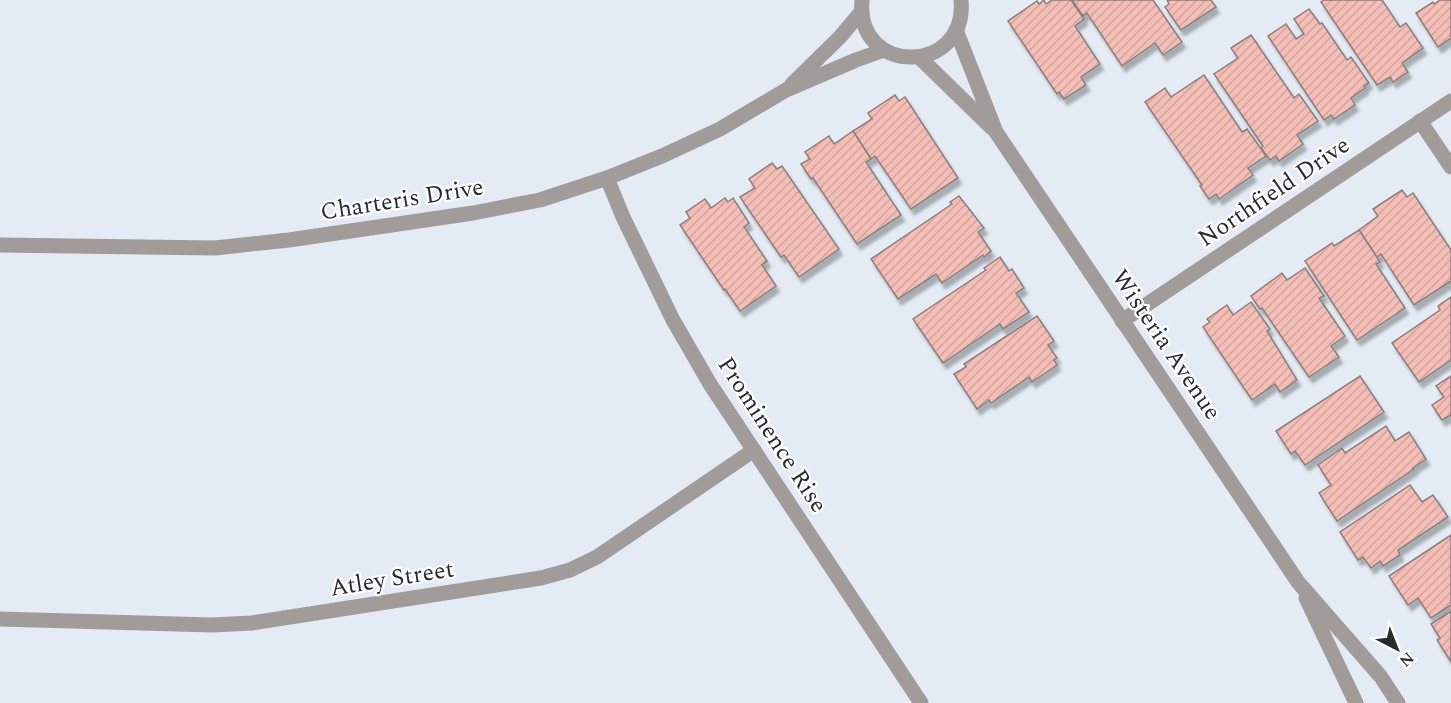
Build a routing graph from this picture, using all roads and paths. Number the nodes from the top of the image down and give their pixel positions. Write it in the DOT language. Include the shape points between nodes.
graph roads {
  1 [pos="962,0"];
  2 [pos="861,6"];
  3 [pos="956,30"];
  4 [pos="884,50"];
  5 [pos="919,57"];
  6 [pos="786,90"];
  7 [pos="1451,101"];
  8 [pos="1420,121"];
  9 [pos="996,132"];
  10 [pos="1451,167"];
  11 [pos="607,178"];
  12 [pos="0,246"];
  13 [pos="1122,321"];
  14 [pos="754,450"];
  15 [pos="1298,582"];
  16 [pos="0,619"];
  17 [pos="921,703"];
  18 [pos="1356,703"];
  19 [pos="1398,703"];
  1 -- 3 [label="street"];
  2 -- 4 [label="street" via="865,27"];
  2 -- 6 [label="street, Charteris Drive" via="840,37"];
  3 -- 5 [label="street" via="934,53"];
  3 -- 9 [label="street, Wisteria Avenue"];
  4 -- 5 [label="street" via="895,56"];
  4 -- 6 [label="street, Charteris Drive"];
  5 -- 9 [label="street, Wisteria Avenue"];
  6 -- 11 [label="street, Charteris Drive" via="720,129"];
  7 -- 8 [label="street, Northfield Drive"];
  8 -- 10 [label="street"];
  8 -- 13 [label="street, Northfield Drive"];
  9 -- 13 [label="street, Wisteria Avenue"];
  11 -- 12 [label="street, Charteris Drive" via="540,200 473,213 278,241 215,248"];
  11 -- 14 [label="street, Prominence Rise" via="673,320"];
  13 -- 15 [label="street, Wisteria Avenue"];
  14 -- 16 [label="street, Atley Street" via="597,557 541,578 252,623"];
  14 -- 17 [label="street, Prominence Rise"];
  15 -- 18 [label="street, Wisteria Avenue"];
  15 -- 19 [label="street, Wisteria Avenue" via="1381,677"];
}
